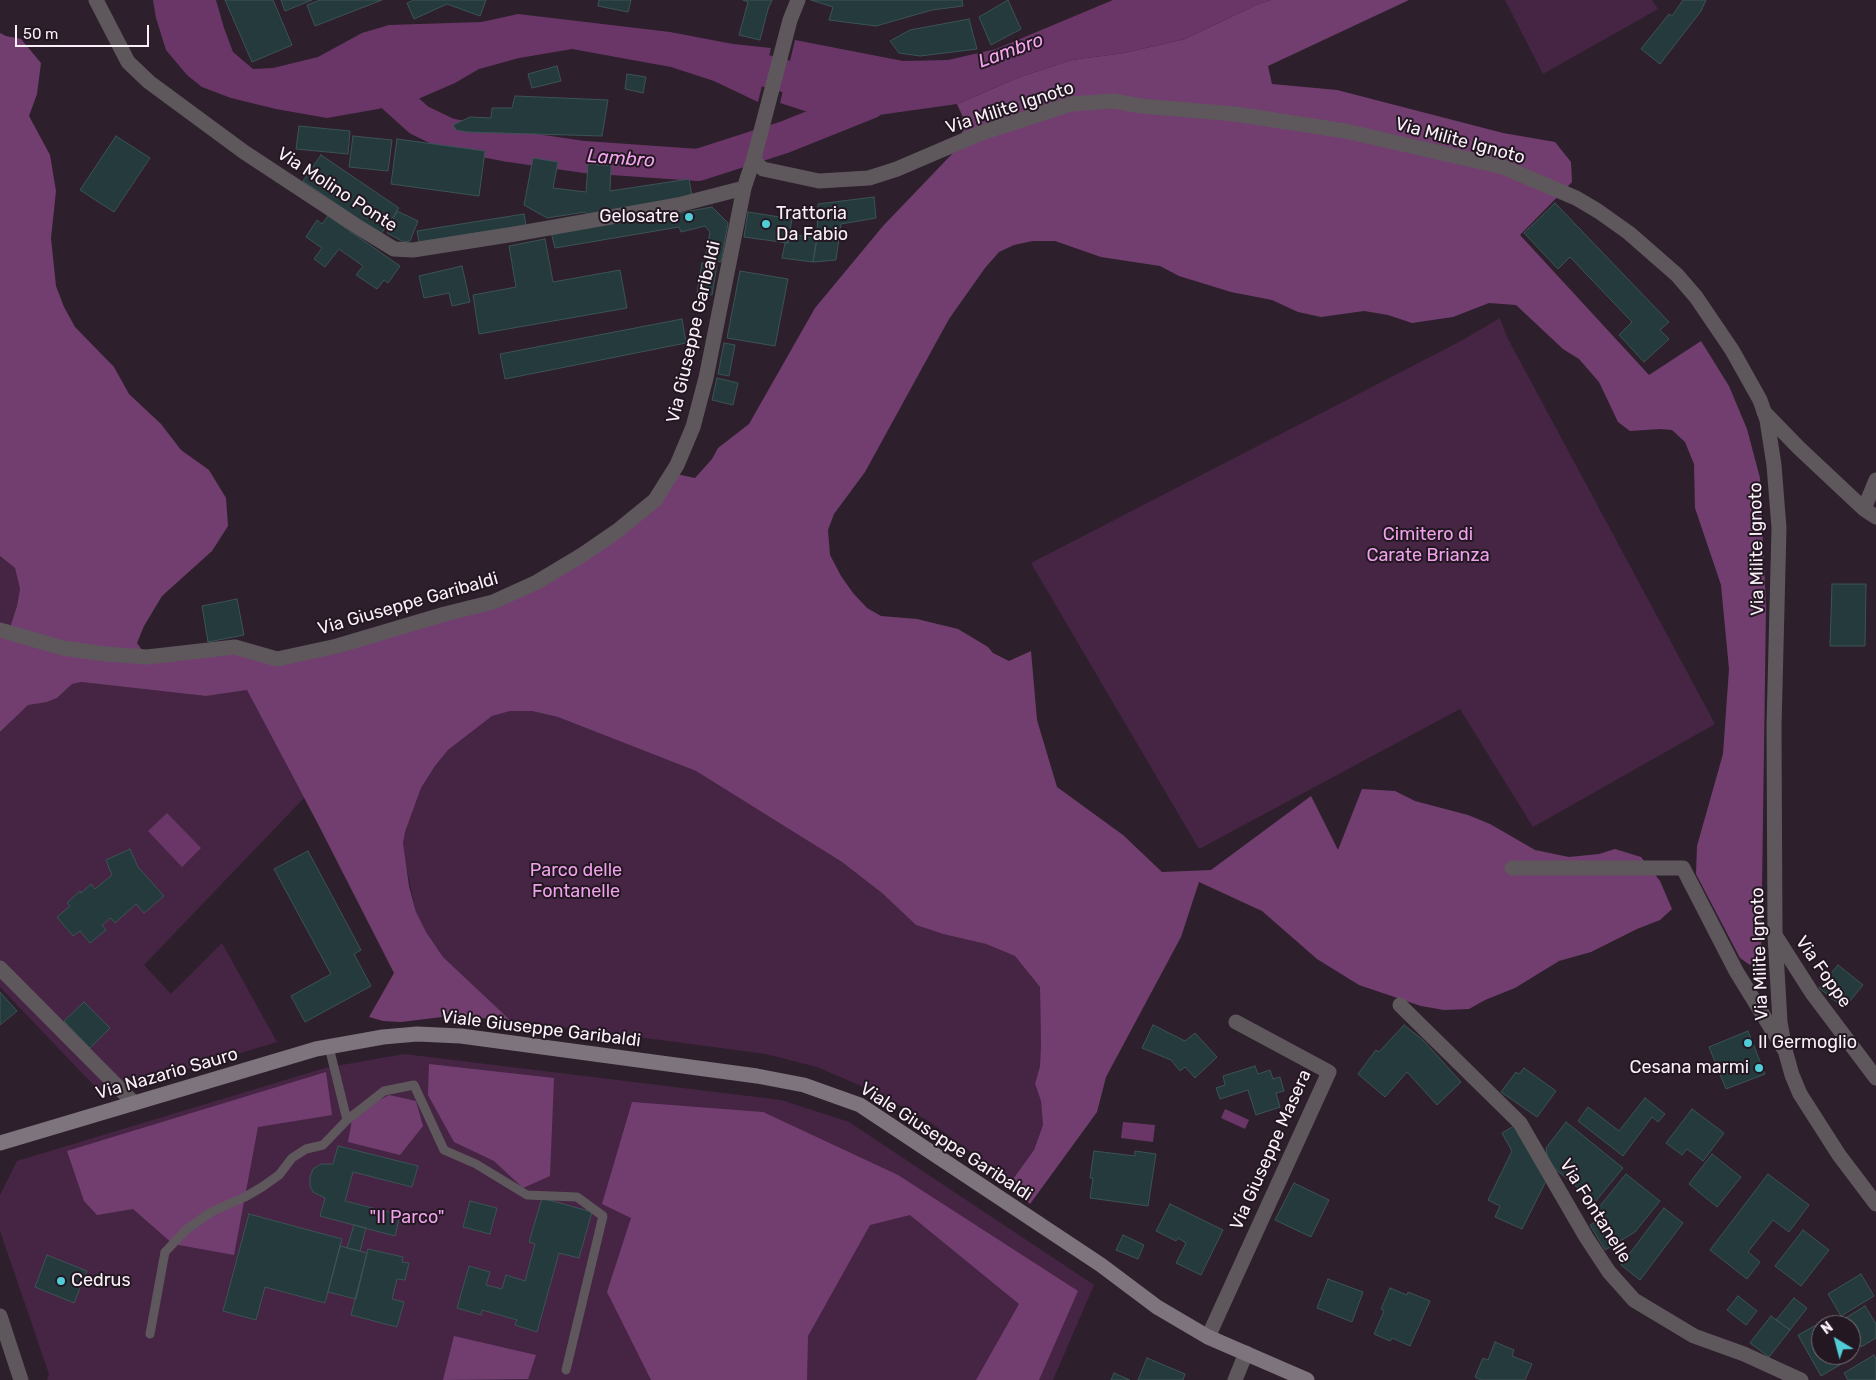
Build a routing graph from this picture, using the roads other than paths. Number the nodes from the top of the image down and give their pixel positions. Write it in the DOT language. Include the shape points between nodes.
graph roads {
  1 [pos="96,0"];
  2 [pos="798,0"];
  3 [pos="754,158"];
  4 [pos="744,188"];
  5 [pos="1764,412"];
  6 [pos="1876,480"];
  7 [pos="1870,513"];
  8 [pos="0,630"];
  9 [pos="1512,868"];
  10 [pos="1775,936"];
  11 [pos="0,968"];
  12 [pos="1400,1005"];
  13 [pos="1236,1022"];
  14 [pos="323,1048"];
  15 [pos="1785,1050"];
  16 [pos="1876,1078"];
  17 [pos="134,1103"];
  18 [pos="347,1120"];
  19 [pos="27,1135"];
  20 [pos="0,1143"];
  21 [pos="0,1148"];
  22 [pos="1876,1204"];
  23 [pos="0,1316"];
  24 [pos="150,1334"];
  25 [pos="1208,1337"];
  26 [pos="1246,1353"];
  27 [pos="566,1370"];
  28 [pos="21,1380"];
  29 [pos="1235,1380"];
  30 [pos="1307,1380"];
  31 [pos="1800,1380"];
  1 -- 4 [label="street, Via Molino Ponte" via="128,62 149,82 244,152 394,249 413,250 515,234 678,205"];
  2 -- 3 [label="street, Via Giuseppe Garibaldi" via="785,36"];
  3 -- 4 [label="street, Via Giuseppe Garibaldi"];
  3 -- 5 [label="street, Via Milite Ignoto" via="762,169 819,181 869,178 980,133 1071,104 1114,101 1235,114 1345,131 1503,168 1576,198 1598,211 1677,275 1732,350"];
  4 -- 8 [label="street, Via Giuseppe Garibaldi" via="706,378 694,427 677,465 655,500 617,532 537,582 494,602 337,646 277,659 235,647 147,657 105,654 63,648"];
  5 -- 7 [label="street"];
  5 -- 10 [label="street, Via Milite Ignoto" via="1774,465 1779,528 1774,726"];
  6 -- 7 [label="street" via="1869,500"];
  9 -- 15 [label="street" via="1683,868 1736,971"];
  10 -- 15 [label="street, Via Milite Ignoto" via="1778,1002"];
  10 -- 16 [label="street, Via Foppe" via="1812,993"];
  11 -- 17 [label="street"];
  12 -- 31 [label="street, Via Fontanelle" via="1520,1123 1586,1237 1634,1300 1694,1336 1744,1354"];
  13 -- 25 [label="street, Via Giuseppe Masera" via="1329,1072"];
  14 -- 17 [label="main road, Via Nazario Sauro"];
  14 -- 18 [label="lane"];
  14 -- 25 [label="main road, Viale Giuseppe Garibaldi" via="408,1034 461,1036 804,1085 860,1105 1101,1265 1157,1307"];
  15 -- 22 [label="street, Via Milite Ignoto" via="1792,1075 1810,1111"];
  17 -- 19 [label="main road, Via Nazario Sauro"];
  18 -- 24 [label="lane" via="323,1145 306,1149 262,1187 211,1212 186,1230 165,1252"];
  18 -- 27 [label="lane" via="384,1091 414,1085 444,1150 476,1164 528,1195 577,1197 603,1216"];
  19 -- 20 [label="main road, Via Nazario Sauro"];
  19 -- 21 [label="main road, Via Nazario Sauro"];
  23 -- 28 [label="street"];
  25 -- 26 [label="main road, Viale Giuseppe Garibaldi"];
  26 -- 29 [label="street"];
  26 -- 30 [label="main road, Viale Giuseppe Garibaldi"];
}
